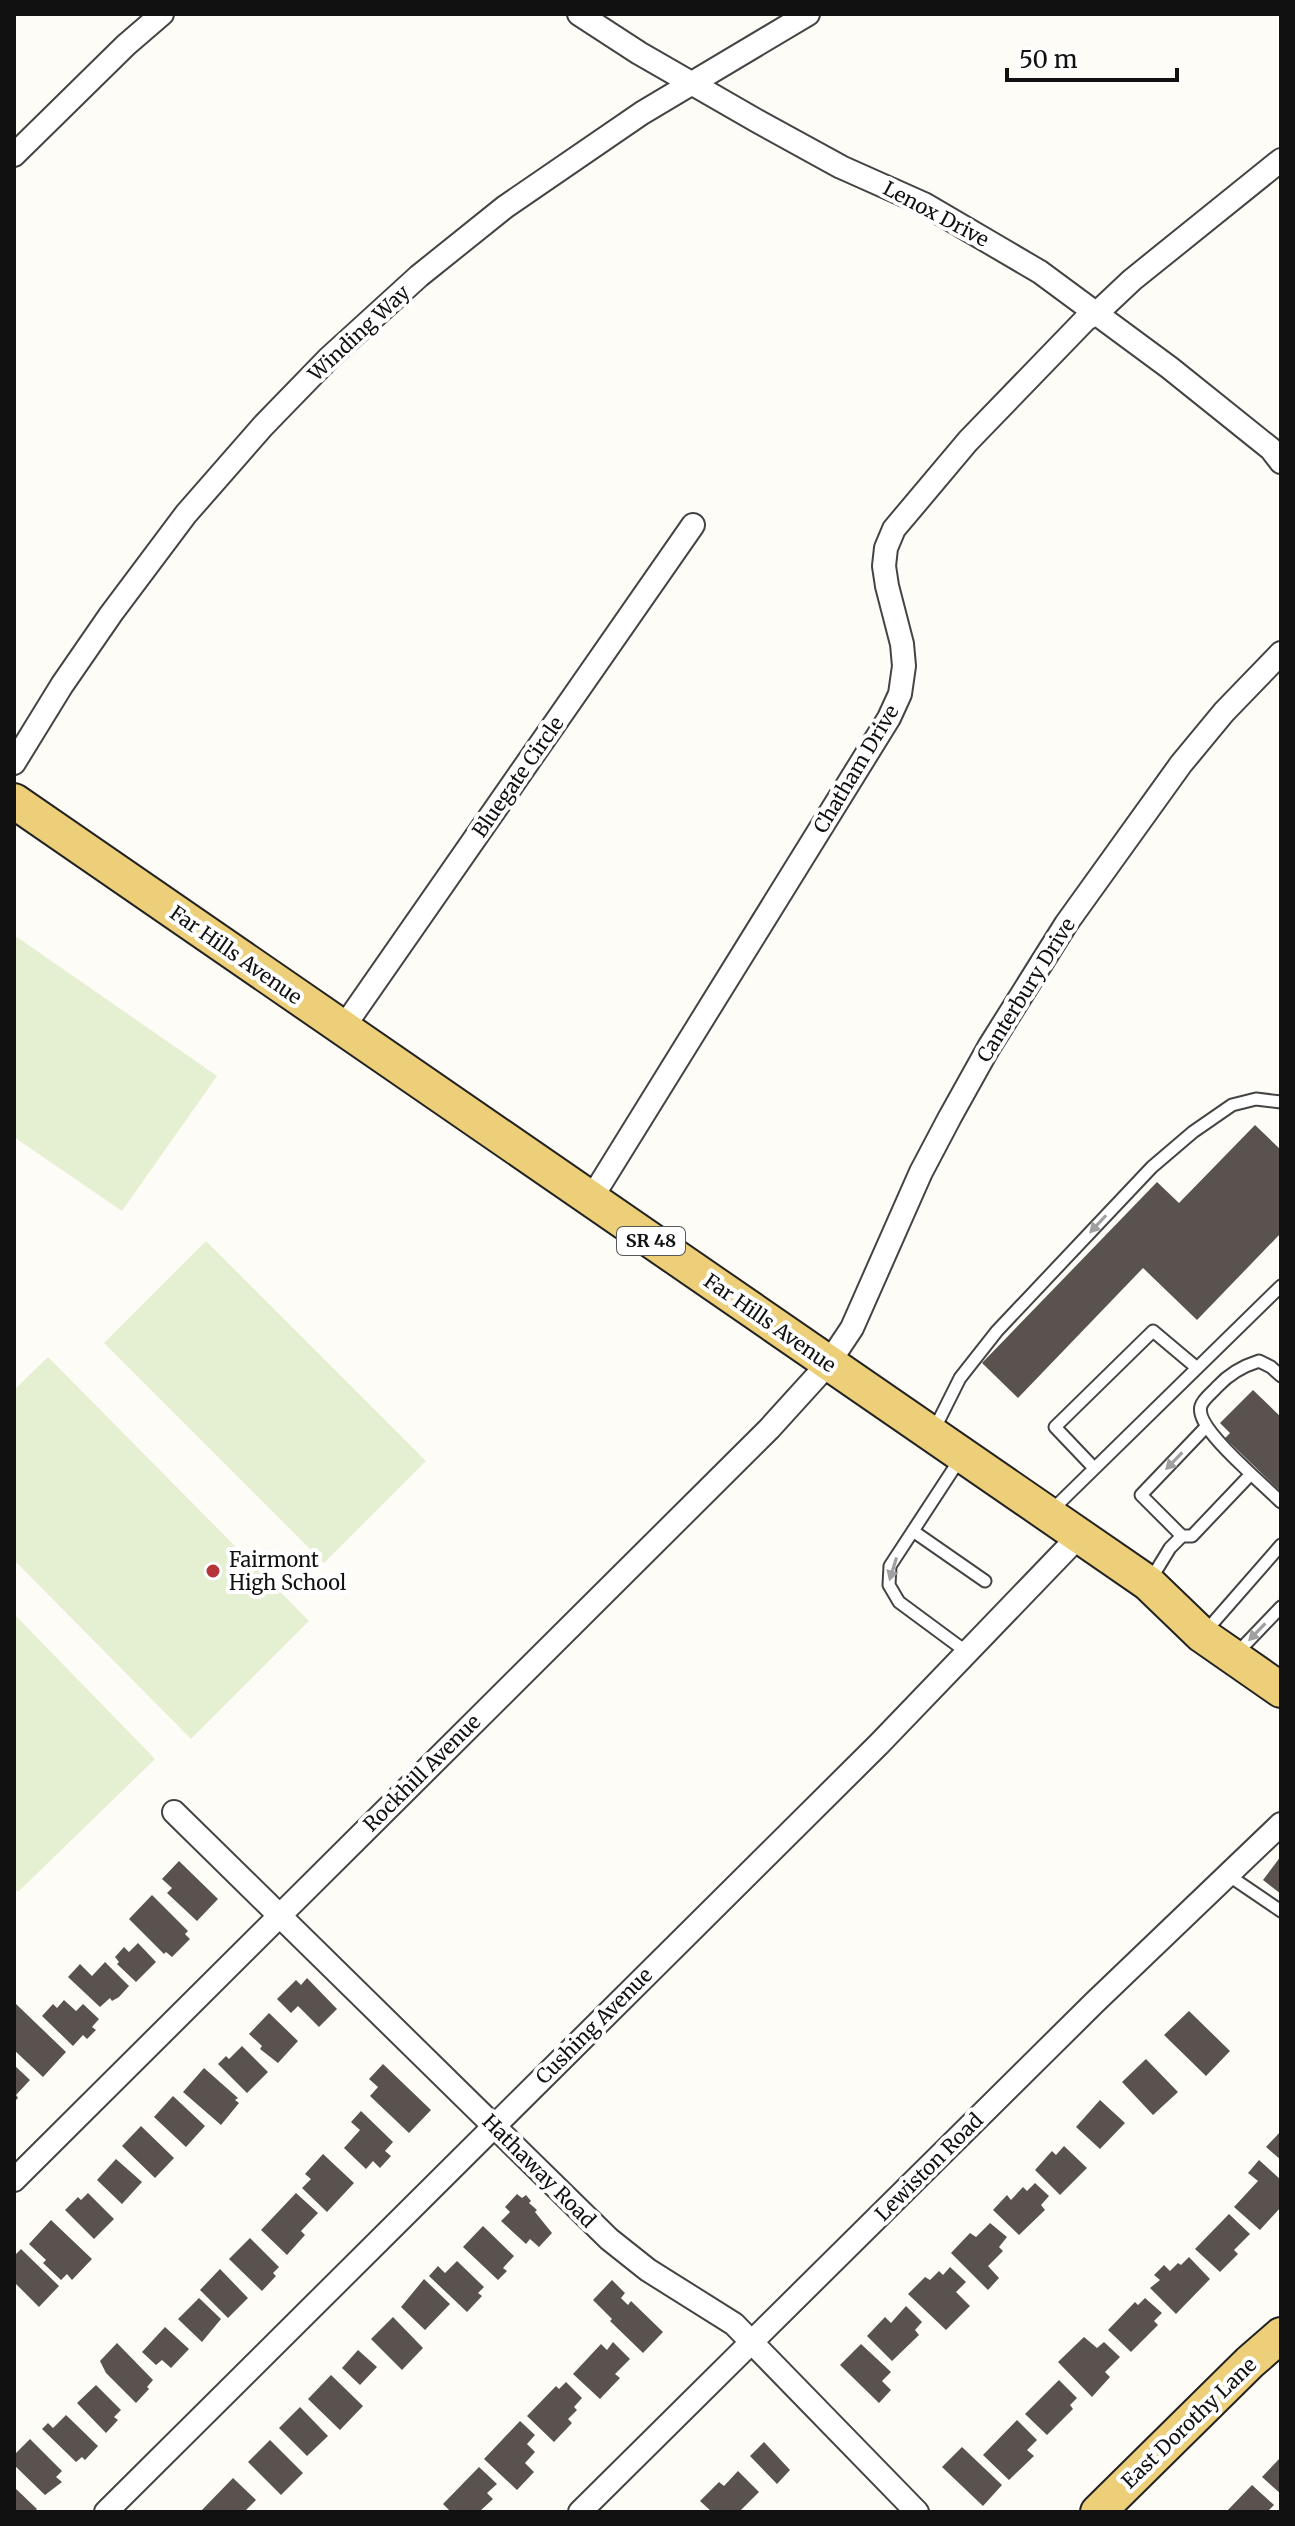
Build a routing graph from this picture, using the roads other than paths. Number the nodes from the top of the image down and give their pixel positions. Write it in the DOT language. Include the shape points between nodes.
graph roads {
  1 [pos="162,14"];
  2 [pos="579,14"];
  3 [pos="808,14"];
  4 [pos="693,84"];
  5 [pos="14,155"];
  6 [pos="1281,160"];
  7 [pos="1097,313"];
  8 [pos="1278,454"];
  9 [pos="693,525"];
  10 [pos="1281,653"];
  11 [pos="14,763"];
  12 [pos="14,801"];
  13 [pos="343,1028"];
  14 [pos="1281,1102"];
  15 [pos="591,1199"];
  16 [pos="1281,1286"];
  17 [pos="828,1364"];
  18 [pos="1197,1368"];
  19 [pos="1281,1376"];
  20 [pos="1206,1427"];
  21 [pos="932,1434"];
  22 [pos="962,1455"];
  23 [pos="1094,1468"];
  24 [pos="1251,1474"];
  25 [pos="1281,1502"];
  26 [pos="1047,1514"];
  27 [pos="913,1531"];
  28 [pos="1079,1536"];
  29 [pos="1182,1536"];
  30 [pos="1281,1545"];
  31 [pos="985,1581"];
  32 [pos="1148,1583"];
  33 [pos="1281,1607"];
  34 [pos="1202,1635"];
  35 [pos="968,1653"];
  36 [pos="1234,1657"];
  37 [pos="1281,1690"];
  38 [pos="174,1812"];
  39 [pos="1281,1824"];
  40 [pos="1227,1875"];
  41 [pos="1281,1911"];
  42 [pos="280,1915"];
  43 [pos="494,2126"];
  44 [pos="14,2180"];
  45 [pos="1281,2335"];
  46 [pos="752,2342"];
  47 [pos="106,2512"];
  48 [pos="580,2512"];
  49 [pos="917,2512"];
  50 [pos="1098,2512"];
  1 -- 5 [label="street"];
  2 -- 4 [label="street, Lenox Drive"];
  3 -- 4 [label="street, Winding Way"];
  4 -- 7 [label="street, Lenox Drive" via="841,167 924,204 1040,272"];
  4 -- 11 [label="street, Winding Way" via="505,207 329,358 186,514 111,614"];
  6 -- 7 [label="street, Chatham Drive"];
  7 -- 8 [label="street, Lenox Drive"];
  7 -- 15 [label="street, Chatham Drive" via="1012,393 894,529 884,566 902,644 900,694"];
  9 -- 13 [label="street, Bluegate Circle"];
  10 -- 17 [label="street, Canterbury Drive" via="1181,764 1059,936 950,1117 852,1328"];
  12 -- 13 [label="main road, Far Hills Avenue / SR 48"];
  13 -- 15 [label="main road, Far Hills Avenue / SR 48"];
  14 -- 21 [label="lane, one-way" via="1256,1099 1232,1105 1152,1167 997,1331 960,1378"];
  15 -- 17 [label="main road, Far Hills Avenue / SR 48"];
  16 -- 18 [label="lane"];
  17 -- 21 [label="main road, Far Hills Avenue / SR 48"];
  17 -- 42 [label="street, Rockhill Avenue" via="769,1429"];
  18 -- 23 [label="lane"];
  18 -- 23 [label="lane" via="1153,1331 1055,1427"];
  19 -- 20 [label="lane" via="1259,1361 1224,1380 1201,1404"];
  20 -- 24 [label="lane"];
  20 -- 29 [label="lane, one-way" via="1141,1495"];
  21 -- 22 [label="main road, Far Hills Avenue / SR 48"];
  22 -- 26 [label="main road, Far Hills Avenue / SR 48"];
  22 -- 27 [label="lane"];
  23 -- 26 [label="lane"];
  24 -- 25 [label="lane"];
  24 -- 29 [label="lane" via="1192,1536"];
  26 -- 28 [label="main road, Far Hills Avenue / SR 48"];
  27 -- 31 [label="lane"];
  27 -- 35 [label="lane, one-way" via="890,1566 889,1585 899,1602"];
  28 -- 32 [label="main road, Far Hills Avenue / SR 48"];
  28 -- 35 [label="street, Cushing Avenue"];
  29 -- 32 [label="lane"];
  30 -- 34 [label="lane"];
  32 -- 34 [label="main road, Far Hills Avenue / SR 48"];
  33 -- 36 [label="lane, one-way"];
  34 -- 36 [label="main road, Far Hills Avenue / SR 48"];
  35 -- 43 [label="street, Cushing Avenue"];
  36 -- 37 [label="main road, Far Hills Avenue / SR 48"];
  38 -- 42 [label="street, Hathaway Road"];
  39 -- 40 [label="street, Lewiston Road"];
  40 -- 41 [label="lane"];
  40 -- 46 [label="street, Lewiston Road"];
  42 -- 43 [label="street, Hathaway Road"];
  42 -- 44 [label="street, Rockhill Avenue"];
  43 -- 46 [label="street, Hathaway Road" via="609,2239 723,2316"];
  43 -- 47 [label="street, Cushing Avenue"];
  45 -- 50 [label="main road, East Dorothy Lane"];
  46 -- 48 [label="street, Lewiston Road"];
  46 -- 49 [label="street, Hathaway Road"];
}
